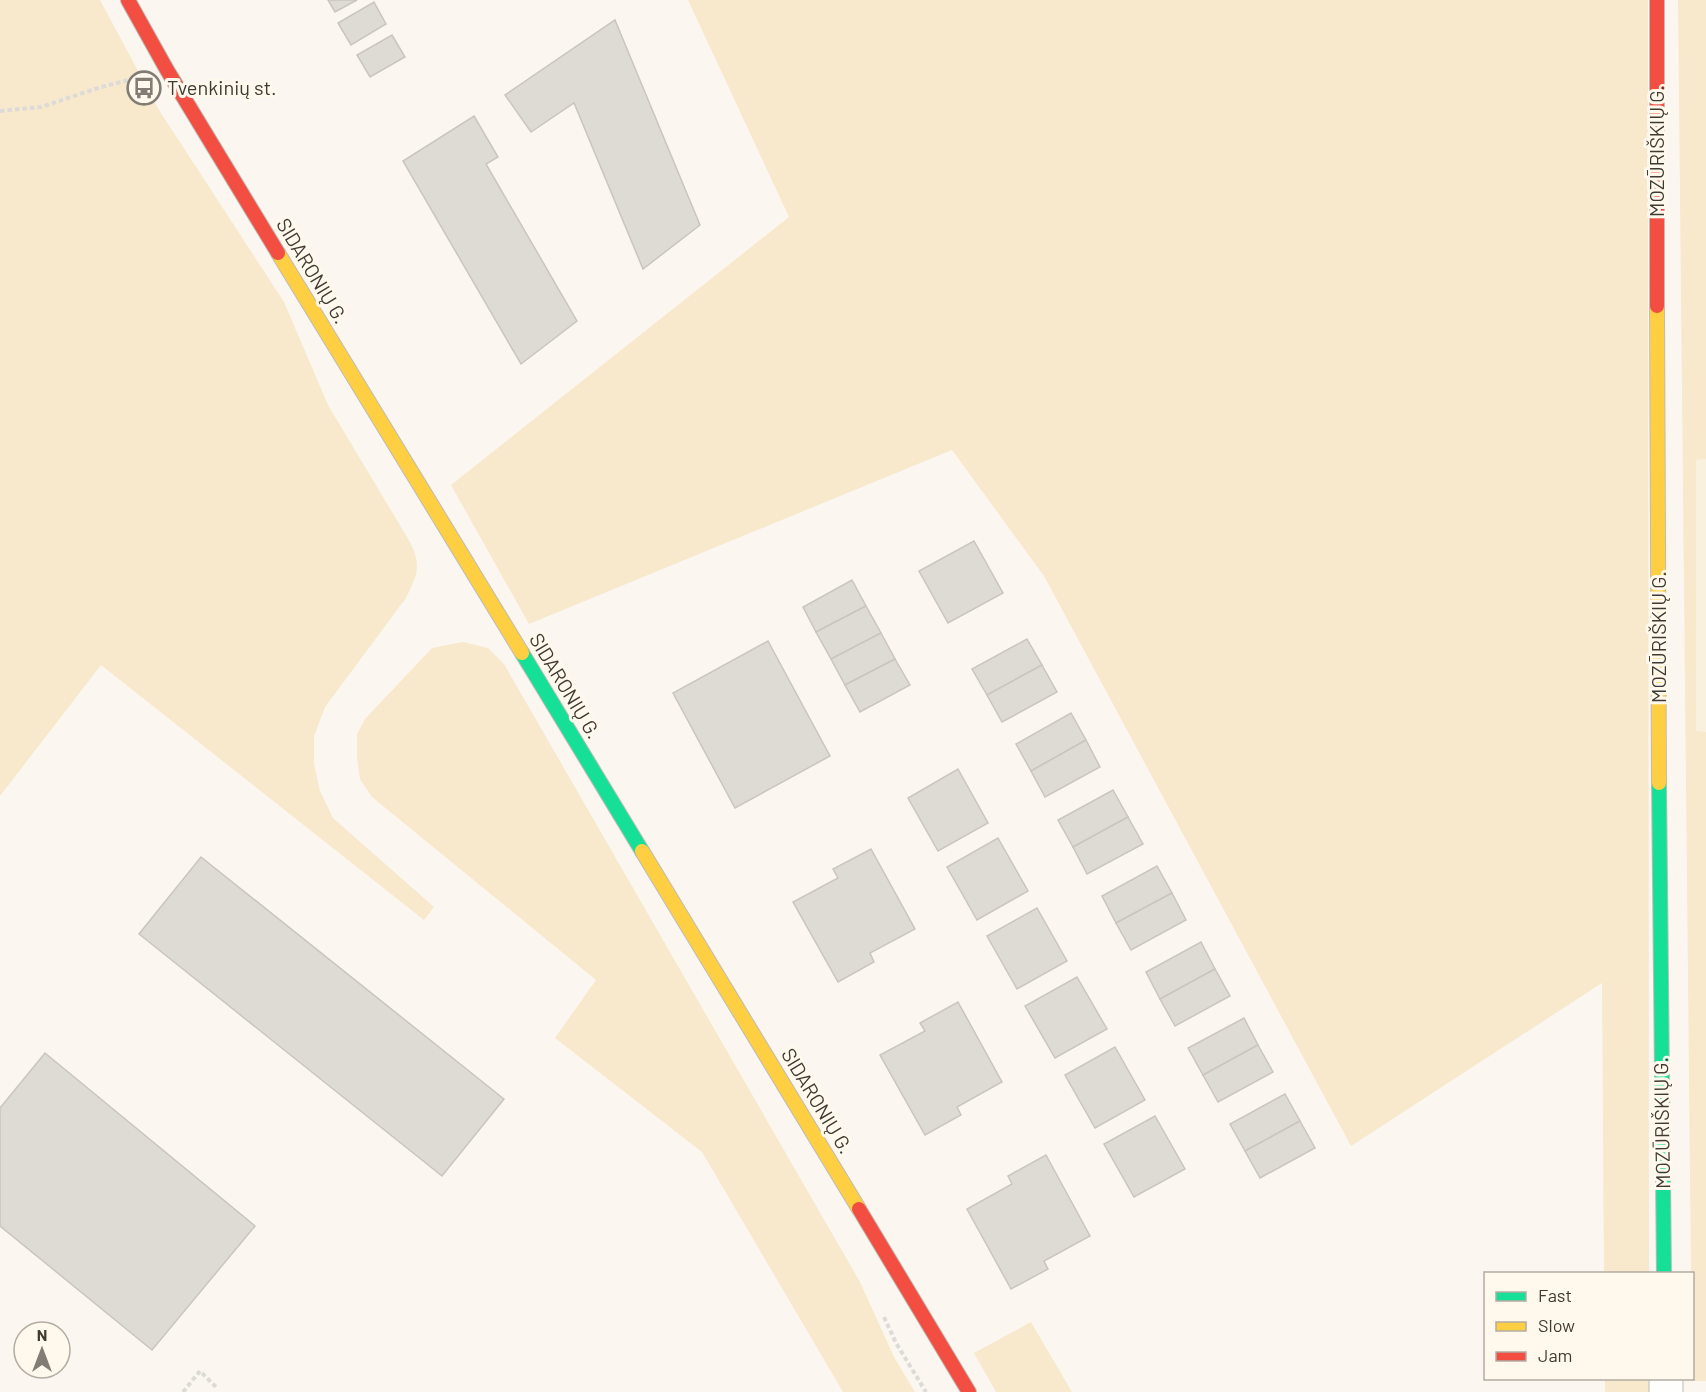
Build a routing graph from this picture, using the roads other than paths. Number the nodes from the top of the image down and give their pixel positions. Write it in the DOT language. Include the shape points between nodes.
graph roads {
  1 [pos="128,0"];
  2 [pos="1657,0"];
  3 [pos="1664,1272"];
  4 [pos="969,1392"];
  1 -- 4 [label="main road, SIDARONIŲ G."];
  2 -- 3 [label="main road, MOZŪRIŠKIŲ G."];
}
